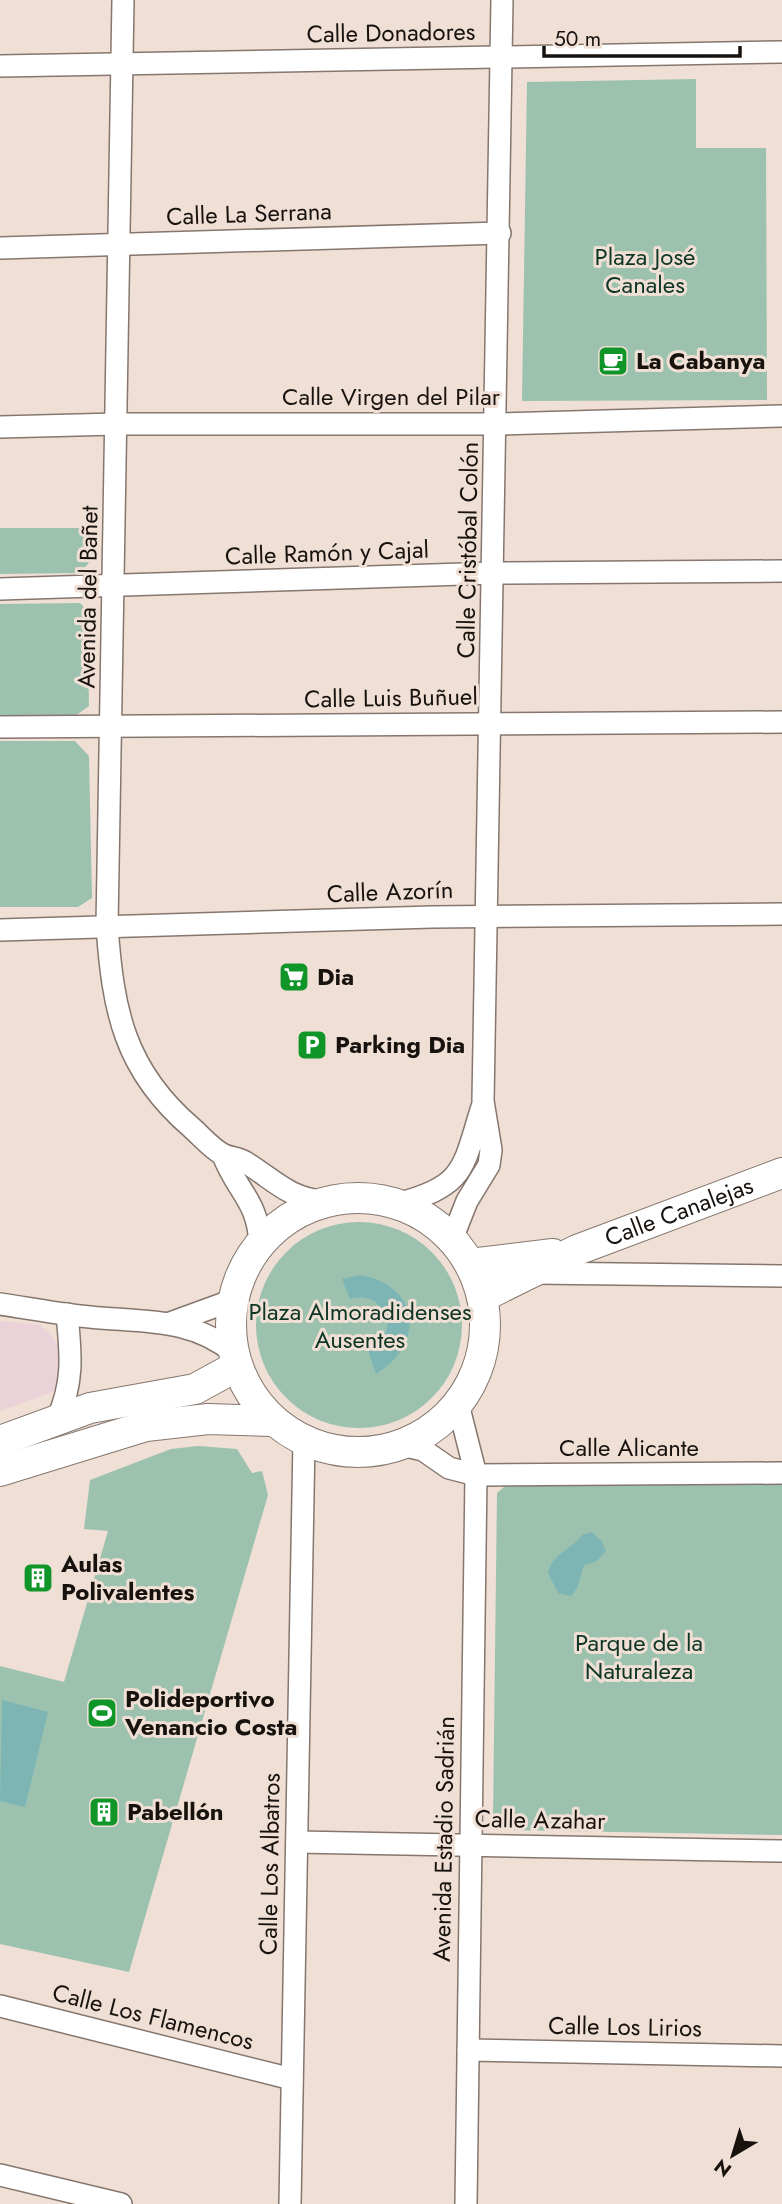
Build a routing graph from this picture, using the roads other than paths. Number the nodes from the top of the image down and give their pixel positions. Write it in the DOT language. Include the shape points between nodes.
graph roads {
  1 [pos="123,0"];
  2 [pos="502,0"];
  3 [pos="782,52"];
  4 [pos="503,57"];
  5 [pos="122,64"];
  6 [pos="0,66"];
  7 [pos="500,233"];
  8 [pos="119,244"];
  9 [pos="0,248"];
  10 [pos="782,416"];
  11 [pos="116,424"];
  12 [pos="497,424"];
  13 [pos="0,428"];
  14 [pos="782,571"];
  15 [pos="494,573"];
  16 [pos="113,587"];
  17 [pos="0,589"];
  18 [pos="782,722"];
  19 [pos="491,723"];
  20 [pos="0,727"];
  21 [pos="113,727"];
  22 [pos="782,914"];
  23 [pos="487,916"];
  24 [pos="107,926"];
  25 [pos="0,930"];
  26 [pos="483,1101"];
  27 [pos="223,1155"];
  28 [pos="782,1173"];
  29 [pos="325,1202"];
  30 [pos="397,1204"];
  31 [pos="452,1239"];
  32 [pos="260,1244"];
  33 [pos="578,1250"];
  34 [pos="470,1264"];
  35 [pos="533,1273"];
  36 [pos="782,1276"];
  37 [pos="482,1297"];
  38 [pos="233,1300"];
  39 [pos="0,1304"];
  40 [pos="67,1314"];
  41 [pos="168,1323"];
  42 [pos="236,1359"];
  43 [pos="458,1404"];
  44 [pos="57,1420"];
  45 [pos="274,1420"];
  46 [pos="304,1440"];
  47 [pos="0,1441"];
  48 [pos="402,1445"];
  49 [pos="0,1471"];
  50 [pos="782,1473"];
  51 [pos="476,1475"];
  52 [pos="297,1842"];
  53 [pos="471,1845"];
  54 [pos="782,1851"];
  55 [pos="0,2006"];
  56 [pos="468,2050"];
  57 [pos="782,2056"];
  58 [pos="292,2079"];
  59 [pos="0,2175"];
  60 [pos="121,2204"];
  61 [pos="290,2204"];
  62 [pos="466,2204"];
  1 -- 5 [label="street, Avenida del Bañet"];
  2 -- 4 [label="street, Calle Cristóbal Colón"];
  3 -- 4 [label="street, Calle Donadores"];
  4 -- 5 [label="street, Calle Donadores"];
  4 -- 7 [label="street, Calle Cristóbal Colón"];
  5 -- 6 [label="street, Calle Donadores"];
  5 -- 8 [label="street, Avenida del Bañet"];
  7 -- 8 [label="street, Calle La Serrana"];
  7 -- 12 [label="street, Calle Cristóbal Colón"];
  8 -- 9 [label="street, Calle La Serrana"];
  8 -- 11 [label="street, Avenida del Bañet"];
  10 -- 12 [label="street, Calle Virgen del Pilar"];
  11 -- 12 [label="street, Calle Virgen del Pilar"];
  11 -- 13 [label="street, Calle Virgen del Pilar"];
  11 -- 16 [label="street, Avenida del Bañet"];
  12 -- 15 [label="street, Calle Cristóbal Colón"];
  14 -- 15 [label="street, Calle Ramón y Cajal"];
  15 -- 16 [label="street, Calle Ramón y Cajal"];
  15 -- 19 [label="street, Calle Cristóbal Colón"];
  16 -- 17 [label="street, Calle Ramón y Cajal"];
  16 -- 21 [label="street, Avenida del Bañet"];
  18 -- 19 [label="street, Calle Luis Buñuel"];
  19 -- 21 [label="street, Calle Luis Buñuel"];
  19 -- 23 [label="street, Calle Cristóbal Colón"];
  20 -- 21 [label="street, Calle Luis Buñuel"];
  21 -- 24 [label="street, Avenida del Bañet"];
  22 -- 23 [label="street, Calle Azorín"];
  23 -- 24 [label="street, Calle Azorín"];
  23 -- 26 [label="street, Calle Cristóbal Colón"];
  24 -- 25 [label="street, Calle Azorín"];
  24 -- 27 [label="street, Avenida del Bañet" via="118,1017 150,1085 171,1110"];
  26 -- 30 [label="street, Calle Cristóbal Colón" via="467,1160 454,1180 433,1194"];
  26 -- 31 [label="street, Calle Cristóbal Colón" via="489,1165 467,1201"];
  27 -- 29 [label="street, Avenida del Bañet" via="243,1161 284,1191"];
  27 -- 32 [label="street, Avenida del Bañet" via="259,1220"];
  28 -- 33 [label="main road, Calle Canalejas"];
  29 -- 30 [label="main road" via="362,1198"];
  29 -- 32 [label="main road" via="278,1225"];
  30 -- 31 [label="main road" via="427,1218"];
  31 -- 34 [label="main road"];
  32 -- 38 [label="main road" via="247,1261"];
  33 -- 34 [label="main road, Calle Canalejas"];
  33 -- 35 [label="main road, Calle Canalejas"];
  34 -- 37 [label="main road"];
  35 -- 36 [label="street"];
  35 -- 37 [label="main road, Calle Canalejas"];
  37 -- 43 [label="main road" via="485,1335 477,1372"];
  38 -- 41 [label="street"];
  38 -- 42 [label="main road"];
  39 -- 40 [label="street"];
  40 -- 41 [label="street"];
  40 -- 44 [label="street" via="68,1395"];
  41 -- 42 [label="street" via="214,1336"];
  42 -- 44 [label="main road" via="195,1389 90,1408"];
  42 -- 45 [label="main road" via="252,1396"];
  43 -- 48 [label="main road" via="433,1429"];
  43 -- 51 [label="street, Avenida Estadio Sadrián"];
  44 -- 47 [label="main road"];
  45 -- 46 [label="main road"];
  45 -- 49 [label="main road" via="208,1419 146,1426"];
  46 -- 48 [label="main road" via="353,1452"];
  46 -- 52 [label="street, Calle Los Albatros"];
  48 -- 51 [label="street" via="423,1450 449,1468"];
  50 -- 51 [label="street, Calle Alicante"];
  51 -- 53 [label="street, Avenida Estadio Sadrián"];
  52 -- 53 [label="street, Calle Azahar"];
  52 -- 58 [label="street, Calle Los Albatros"];
  53 -- 54 [label="street, Calle Azahar"];
  53 -- 56 [label="street, Avenida Estadio Sadrián"];
  55 -- 58 [label="street, Calle Los Flamencos"];
  56 -- 57 [label="street, Calle Los Lirios"];
  56 -- 62 [label="street, Avenida Estadio Sadrián"];
  58 -- 61 [label="street, Calle Los Albatros"];
  59 -- 60 [label="street"];
}
